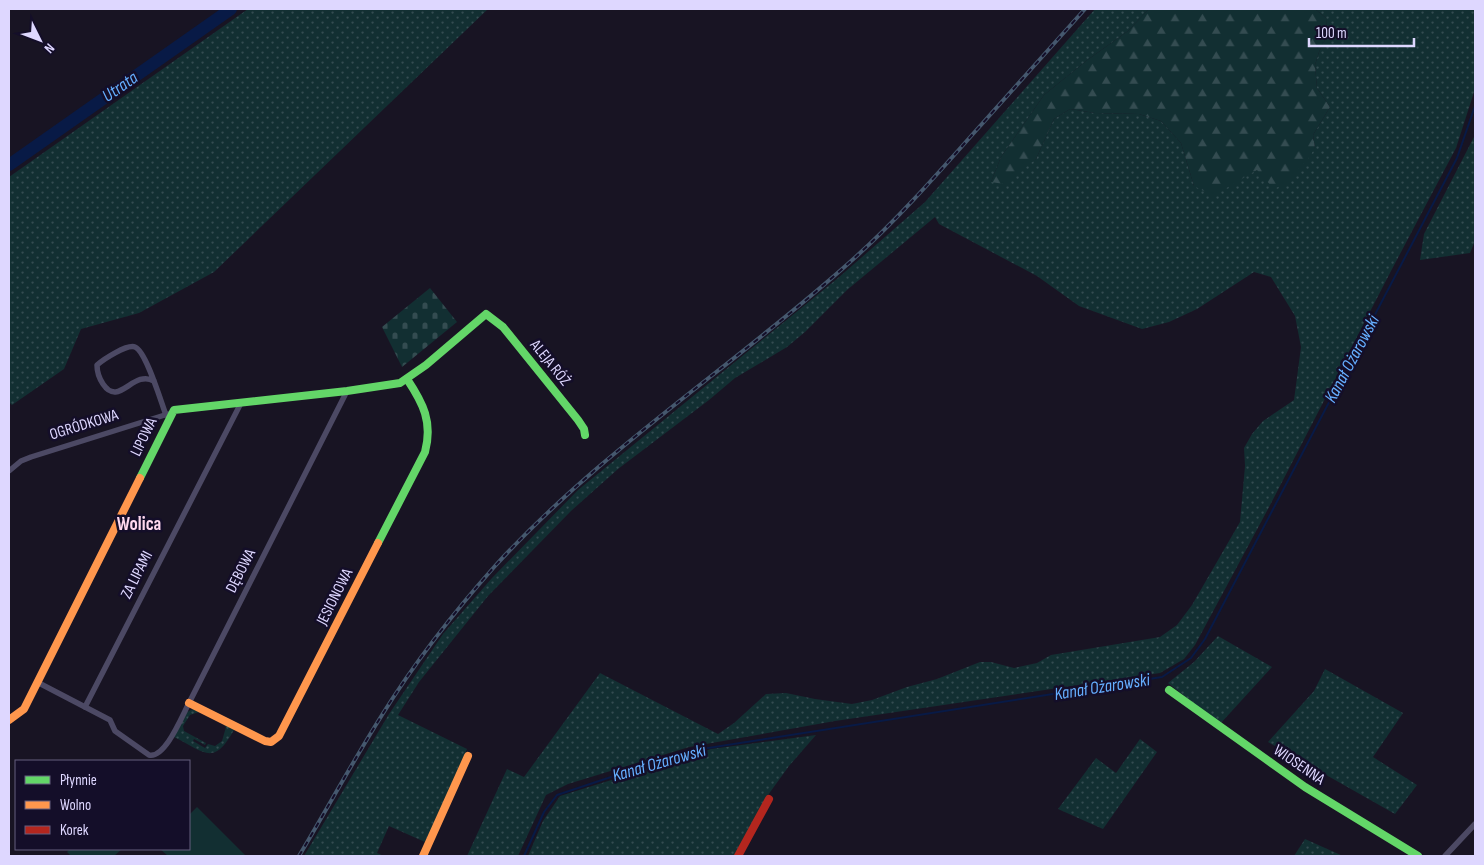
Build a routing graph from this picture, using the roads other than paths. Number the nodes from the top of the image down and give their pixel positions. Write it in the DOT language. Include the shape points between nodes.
graph roads {
  1 [pos="486,314"];
  2 [pos="407,379"];
  3 [pos="154,381"];
  4 [pos="347,391"];
  5 [pos="241,403"];
  6 [pos="169,414"];
  7 [pos="585,435"];
  8 [pos="9,471"];
  9 [pos="37,682"];
  10 [pos="1169,690"];
  11 [pos="189,704"];
  12 [pos="85,707"];
  13 [pos="9,720"];
  14 [pos="468,756"];
  15 [pos="769,799"];
  16 [pos="1475,824"];
  17 [pos="423,856"];
  18 [pos="738,856"];
  19 [pos="1418,856"];
  20 [pos="1445,856"];
  1 -- 2 [label="street, LIPOWA"];
  1 -- 7 [label="street, ALEJA RÓŻ" via="503,327 578,420"];
  2 -- 4 [label="street, LIPOWA" via="400,383"];
  2 -- 11 [label="street, JESIONOWA" via="417,393 428,421 430,432 425,452 279,736 271,742 265,741"];
  3 -- 3 [label="street" via="144,354 135,347 128,346 97,368 99,378 111,392 122,390 140,378"];
  3 -- 6 [label="street"];
  4 -- 5 [label="street, LIPOWA"];
  4 -- 11 [label="street, DĘBOWA"];
  5 -- 6 [label="street, LIPOWA" via="174,410"];
  5 -- 12 [label="street, ZA LIPAMI"];
  6 -- 8 [label="street, OGRÓDKOWA" via="30,457"];
  6 -- 9 [label="street, LIPOWA"];
  9 -- 12 [label="street"];
  9 -- 13 [label="street, LIPOWA" via="24,709"];
  10 -- 19 [label="street, WIOSENNA" via="1305,787"];
  11 -- 12 [label="street, DĘBOWA" via="165,748 152,757 115,731 110,720"];
  14 -- 17 [label="street"];
  15 -- 18 [label="street"];
  16 -- 20 [label="street"];
}
